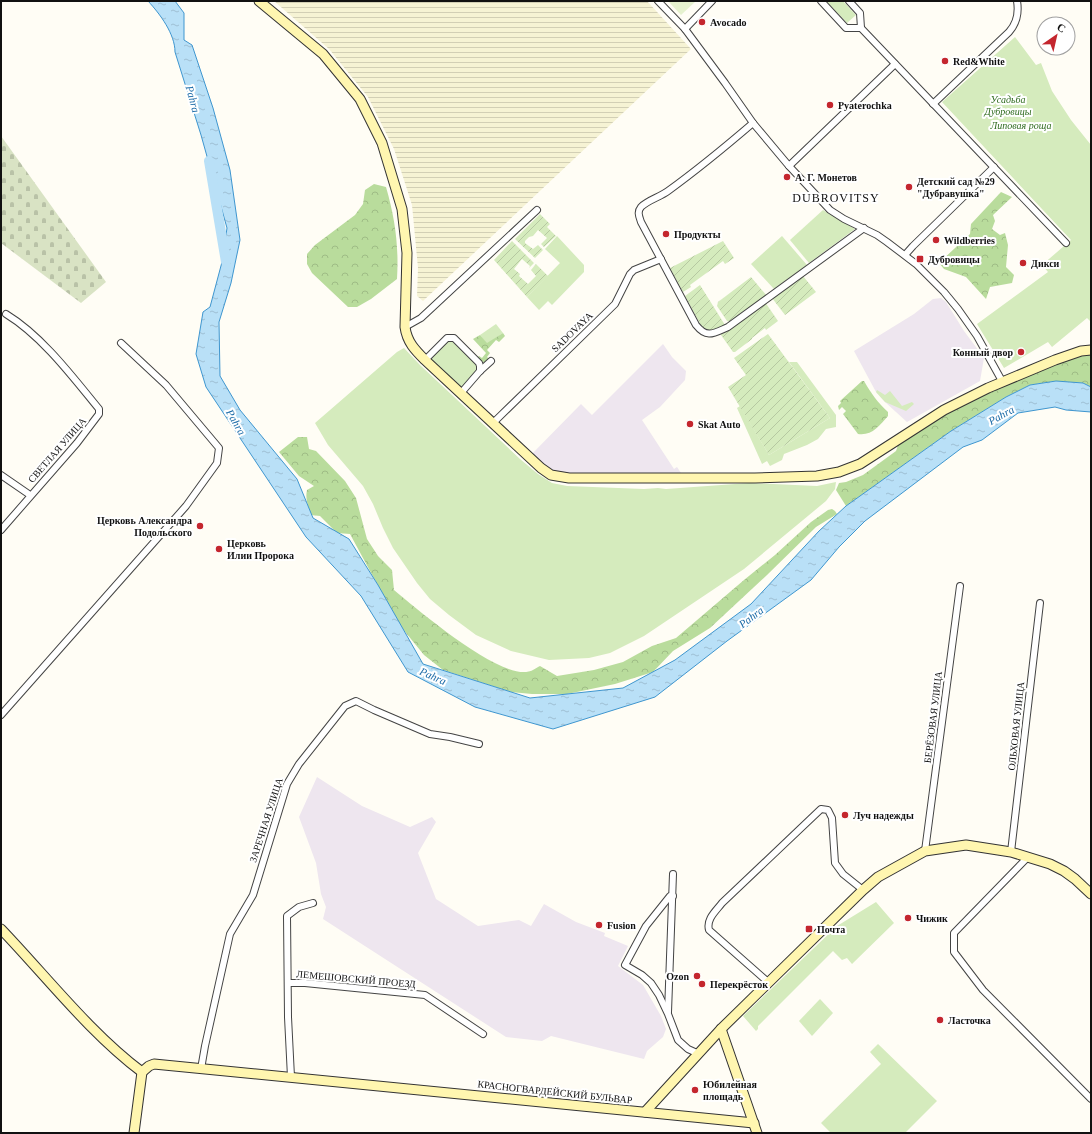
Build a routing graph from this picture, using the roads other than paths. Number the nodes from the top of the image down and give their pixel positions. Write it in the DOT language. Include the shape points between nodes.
graph roads {
  1 [pos="259,1"];
  2 [pos="658,1"];
  3 [pos="712,1"];
  4 [pos="821,1"];
  5 [pos="849,1"];
  6 [pos="1016,1"];
  7 [pos="861,28"];
  8 [pos="685,29"];
  9 [pos="896,64"];
  10 [pos="933,104"];
  11 [pos="753,123"];
  12 [pos="789,166"];
  13 [pos="994,167"];
  14 [pos="537,210"];
  15 [pos="864,228"];
  16 [pos="1066,243"];
  17 [pos="905,255"];
  18 [pos="661,259"];
  19 [pos="6,314"];
  20 [pos="405,327"];
  21 [pos="121,343"];
  22 [pos="1091,350"];
  23 [pos="425,360"];
  24 [pos="491,361"];
  25 [pos="480,371"];
  26 [pos="1002,381"];
  27 [pos="461,393"];
  28 [pos="493,423"];
  29 [pos="1,475"];
  30 [pos="30,495"];
  31 [pos="1,530"];
  32 [pos="960,586"];
  33 [pos="1040,603"];
  34 [pos="1,715"];
  35 [pos="479,744"];
  36 [pos="925,851"];
  37 [pos="1012,852"];
  38 [pos="1028,857"];
  39 [pos="673,874"];
  40 [pos="863,890"];
  41 [pos="1091,894"];
  42 [pos="672,896"];
  43 [pos="312,903"];
  44 [pos="1,928"];
  45 [pos="768,982"];
  46 [pos="288,983"];
  47 [pos="668,1014"];
  48 [pos="721,1030"];
  49 [pos="483,1034"];
  50 [pos="699,1054"];
  51 [pos="201,1069"];
  52 [pos="142,1072"];
  53 [pos="291,1077"];
  54 [pos="1091,1099"];
  55 [pos="645,1112"];
  56 [pos="754,1122"];
  57 [pos="134,1133"];
  58 [pos="757,1133"];
  1 -- 20 [label="street" via="323,54 360,99 382,143 402,209 407,253"];
  2 -- 8 [label="street"];
  3 -- 8 [label="street"];
  4 -- 7 [label="street" via="846,28"];
  5 -- 7 [label="street" via="860,14"];
  6 -- 10 [label="street" via="1017,18 1009,32"];
  7 -- 9 [label="street"];
  8 -- 11 [label="street"];
  9 -- 10 [label="street"];
  9 -- 12 [label="street"];
  10 -- 13 [label="street"];
  11 -- 12 [label="street"];
  11 -- 18 [label="street" via="704,164 661,196 640,208 638,215"];
  12 -- 15 [label="street" via="830,210"];
  13 -- 16 [label="street"];
  13 -- 17 [label="street"];
  14 -- 20 [label="street" via="421,318"];
  15 -- 17 [label="street"];
  15 -- 18 [label="street" via="728,327 710,334 701,331 696,324"];
  17 -- 26 [label="street" via="933,280 958,309 980,341"];
  18 -- 28 [label="street, SADOVAYA" via="634,270 615,304"];
  19 -- 30 [label="street, СВЕТЛАЯ УЛИЦА" via="20,322 58,360 99,409 99,414 77,443"];
  20 -- 23 [label="street" via="409,342"];
  21 -- 34 [label="street" via="166,385 219,448 217,463 186,506"];
  22 -- 26 [label="street" via="1055,360"];
  23 -- 25 [label="street" via="447,338 454,338 479,363"];
  23 -- 27 [label="street"];
  24 -- 25 [label="street"];
  25 -- 27 [label="street"];
  26 -- 28 [label="street" via="944,410 860,464 839,472 817,476 676,479 558,477 541,468"];
  27 -- 28 [label="street"];
  29 -- 30 [label="street"];
  30 -- 31 [label="street, СВЕТЛАЯ УЛИЦА"];
  32 -- 36 [label="street, БЕРЁЗОВАЯ УЛИЦА"];
  33 -- 37 [label="street, ОЛЬХОВАЯ УЛИЦА"];
  35 -- 51 [label="street, ЗАРЕЧНАЯ УЛИЦА" via="430,734 356,701 345,706 299,764 287,784 253,895 230,934"];
  36 -- 37 [label="street, КРАСНОГВАРДЕЙСКИЙ БУЛЬВАР" via="966,845"];
  36 -- 40 [label="street, КРАСНОГВАРДЕЙСКИЙ БУЛЬВАР" via="878,877"];
  37 -- 38 [label="street, КРАСНОГВАРДЕЙСКИЙ БУЛЬВАР"];
  38 -- 41 [label="street, КРАСНОГВАРДЕЙСКИЙ БУЛЬВАР" via="1064,871"];
  38 -- 54 [label="street" via="954,933 954,952 982,990"];
  39 -- 42 [label="street"];
  40 -- 45 [label="street, КРАСНОГВАРДЕЙСКИЙ БУЛЬВАР"];
  40 -- 45 [label="street" via="843,874 835,863 832,818 828,810 821,809 722,903 709,921 709,930"];
  42 -- 47 [label="street"];
  42 -- 47 [label="street" via="646,926 625,965 651,983"];
  43 -- 46 [label="street, ЛЕМЕШОВСКИЙ ПРОЕЗД" via="287,916"];
  44 -- 52 [label="street" via="94,1029"];
  45 -- 48 [label="street, КРАСНОГВАРДЕЙСКИЙ БУЛЬВАР"];
  46 -- 49 [label="street, ЛЕМЕШОВСКИЙ ПРОЕЗД" via="424,995"];
  46 -- 53 [label="street, ЛЕМЕШОВСКИЙ ПРОЕЗД"];
  47 -- 50 [label="street" via="678,1040"];
  48 -- 50 [label="street, КРАСНОГВАРДЕЙСКИЙ БУЛЬВАР"];
  48 -- 56 [label="street"];
  50 -- 55 [label="street, КРАСНОГВАРДЕЙСКИЙ БУЛЬВАР"];
  51 -- 52 [label="street, КРАСНОГВАРДЕЙСКИЙ БУЛЬВАР" via="154,1064"];
  51 -- 53 [label="street, КРАСНОГВАРДЕЙСКИЙ БУЛЬВАР"];
  52 -- 57 [label="street"];
  53 -- 55 [label="street, КРАСНОГВАРДЕЙСКИЙ БУЛЬВАР"];
  55 -- 56 [label="street"];
  56 -- 58 [label="street"];
}
